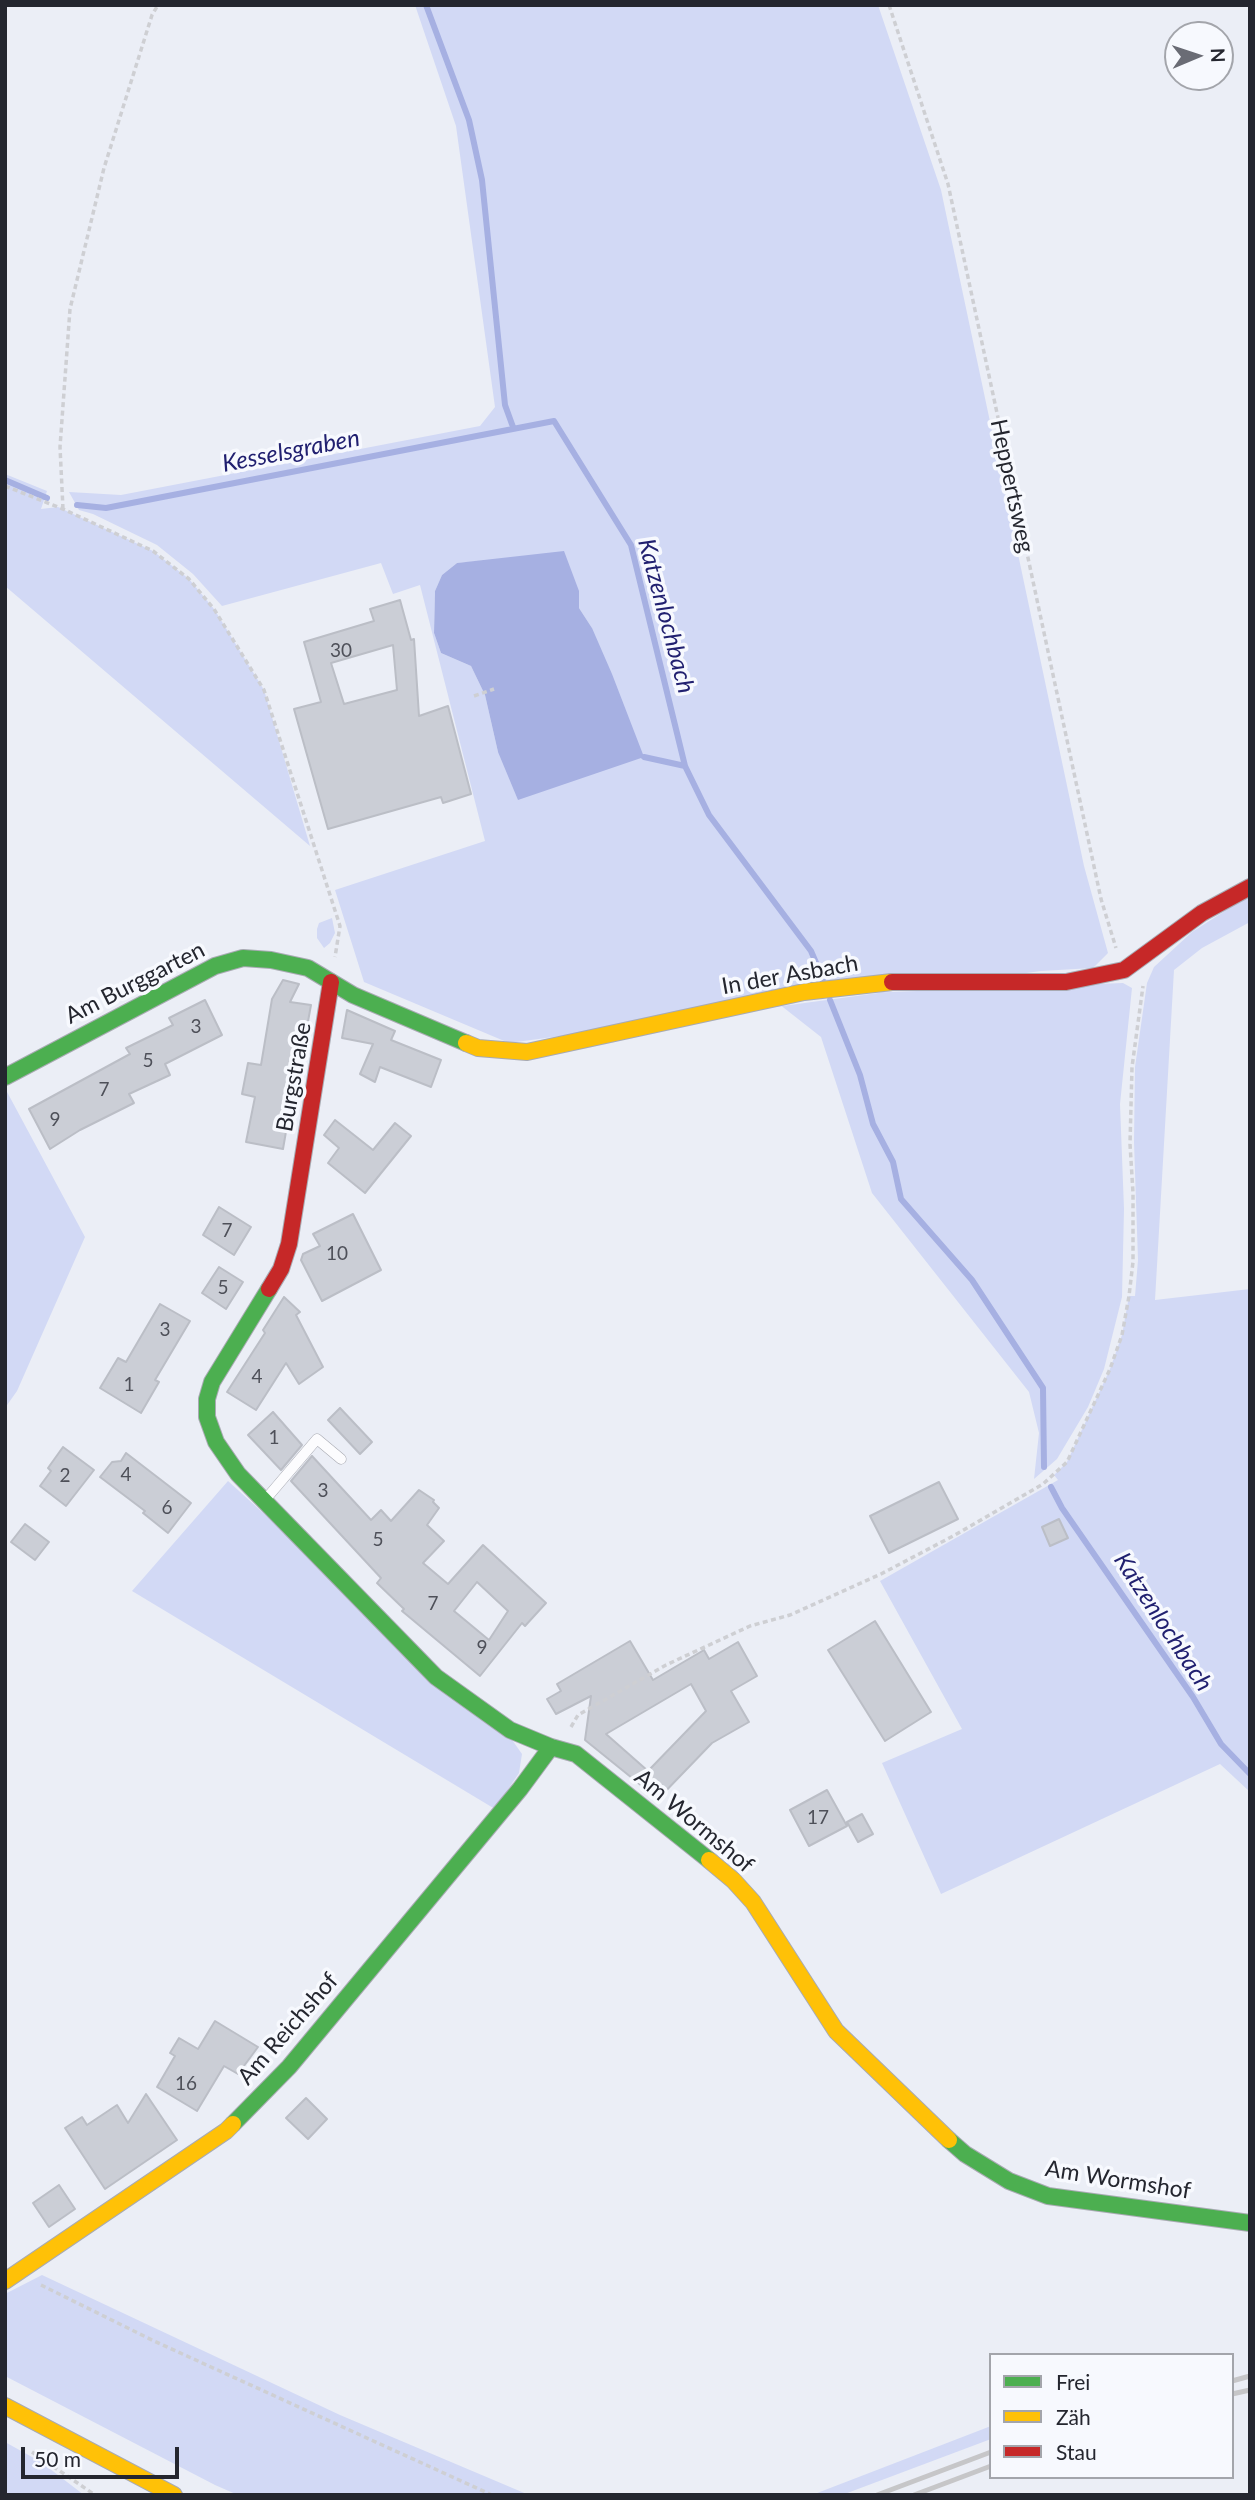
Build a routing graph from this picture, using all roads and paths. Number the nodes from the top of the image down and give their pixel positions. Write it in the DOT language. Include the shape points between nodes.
graph roads {
  1 [pos="158,5"];
  2 [pos="889,5"];
  3 [pos="5,486"];
  4 [pos="63,509"];
  5 [pos="494,689"];
  6 [pos="474,696"];
  7 [pos="1250,887"];
  8 [pos="1124,970"];
  9 [pos="331,982"];
  10 [pos="5,1077"];
  11 [pos="226,1457"];
  12 [pos="341,1459"];
  13 [pos="264,1501"];
  14 [pos="551,1747"];
  15 [pos="1250,2223"];
  16 [pos="11,2278"];
  17 [pos="5,2406"];
  18 [pos="24,2448"];
  19 [pos="95,2495"];
  20 [pos="174,2495"];
  21 [pos="492,2495"];
  1 -- 4 [label="path" via="104,167 71,309 60,447"];
  2 -- 8 [label="path, Heppertsweg" via="948,184 1101,899"];
  3 -- 4 [label="path"];
  4 -- 9 [label="path" via="153,551 190,579 264,690 340,926"];
  5 -- 6 [label="path"];
  7 -- 8 [label="street, In der Asbach" via="1202,914"];
  8 -- 9 [label="street, In der Asbach" via="1066,982 904,981 834,987 527,1052 478,1048"];
  8 -- 14 [label="path, Heppertsweg" via="1143,983 1132,1067 1133,1262 1122,1335 1067,1462 1043,1484 881,1574 666,1665 578,1715 567,1734"];
  9 -- 10 [label="street, Am Burggarten" via="308,968 271,960 243,958 215,966"];
  9 -- 11 [label="street, Burgstraße" via="289,1244 281,1269 212,1382 207,1399 216,1442"];
  11 -- 13 [label="street, Am Wormshof"];
  12 -- 13 [label="lane" via="317,1439"];
  13 -- 14 [label="street, Am Wormshof" via="436,1677 510,1730"];
  14 -- 15 [label="street, Am Wormshof" via="576,1754 733,1880 753,1902 836,2031 965,2154 1009,2181 1048,2196"];
  14 -- 16 [label="street, Am Reichshof" via="289,2067 233,2125"];
  16 -- 21 [label="path" via="48,2287 154,2342"];
  17 -- 20 [label="street"];
  18 -- 19 [label="path"];
}
